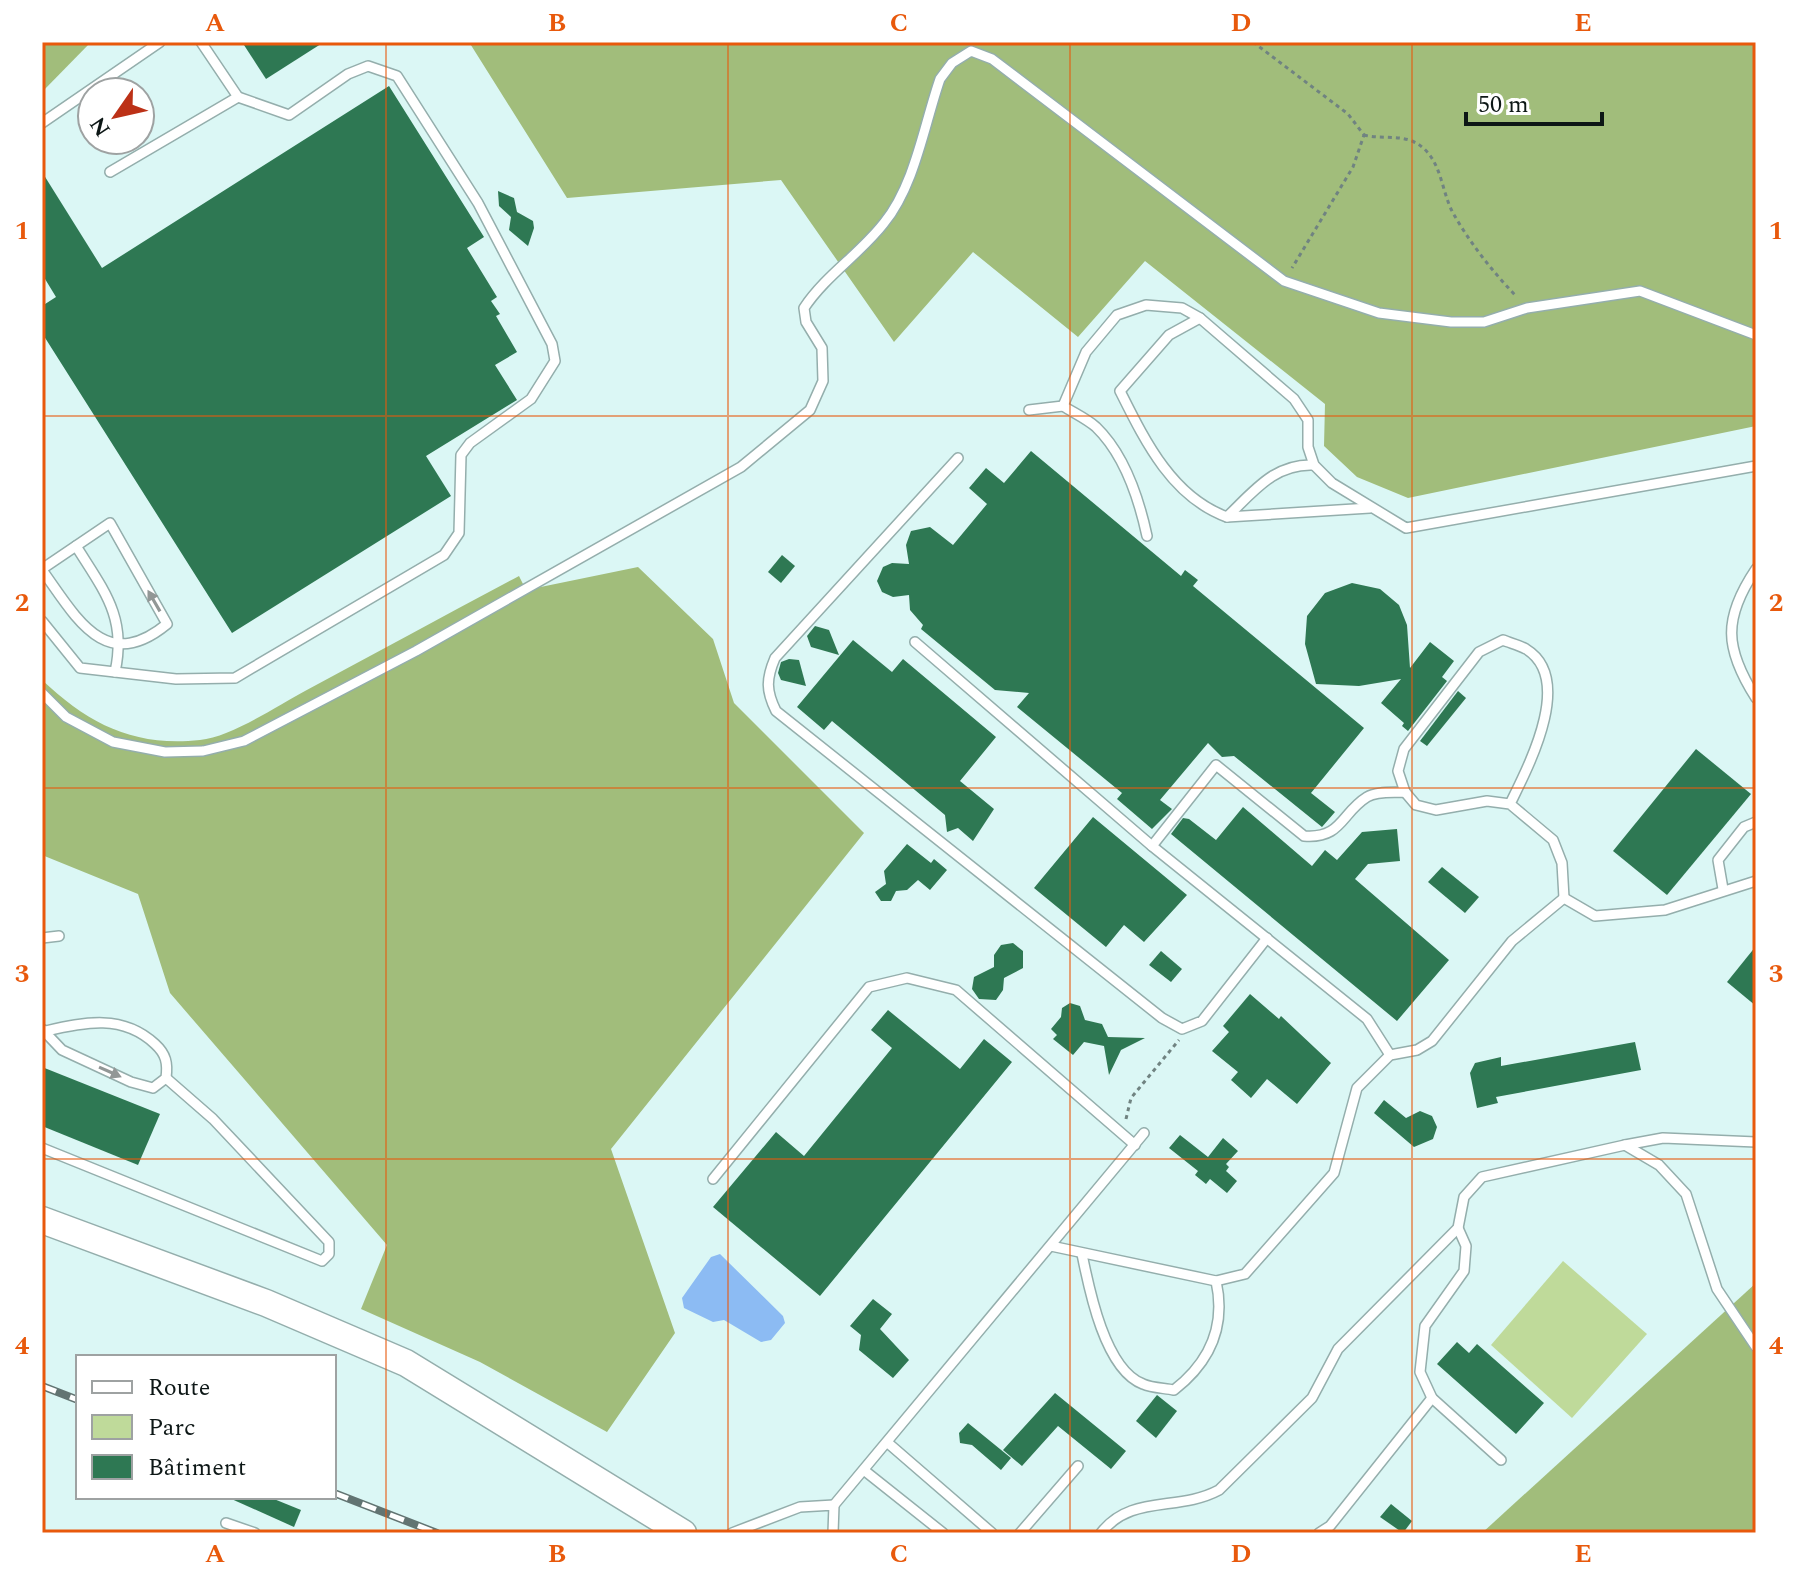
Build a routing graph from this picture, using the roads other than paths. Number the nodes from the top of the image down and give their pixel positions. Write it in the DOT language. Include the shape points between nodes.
graph roads {
  1 [pos="160,42"];
  2 [pos="201,42"];
  3 [pos="238,97"];
  4 [pos="42,123"];
  5 [pos="110,172"];
  6 [pos="1200,318"];
  7 [pos="1756,335"];
  8 [pos="1063,406"];
  9 [pos="1029,410"];
  10 [pos="958,458"];
  11 [pos="1314,465"];
  12 [pos="1756,466"];
  13 [pos="1370,508"];
  14 [pos="1227,517"];
  15 [pos="1147,536"];
  16 [pos="76,546"];
  17 [pos="42,569"];
  18 [pos="1756,569"];
  19 [pos="42,621"];
  20 [pos="915,642"];
  21 [pos="121,643"];
  22 [pos="115,672"];
  23 [pos="42,693"];
  24 [pos="1756,698"];
  25 [pos="1405,792"];
  26 [pos="1510,804"];
  27 [pos="1756,822"];
  28 [pos="1152,846"];
  29 [pos="1756,881"];
  30 [pos="1723,889"];
  31 [pos="1564,898"];
  32 [pos="59,936"];
  33 [pos="42,938"];
  34 [pos="1267,938"];
  35 [pos="43,1033"];
  36 [pos="1390,1055"];
  37 [pos="166,1078"];
  38 [pos="1144,1133"];
  39 [pos="1756,1142"];
  40 [pos="1135,1145"];
  41 [pos="1625,1145"];
  42 [pos="42,1148"];
  43 [pos="713,1179"];
  44 [pos="42,1220"];
  45 [pos="1458,1228"];
  46 [pos="1051,1246"];
  47 [pos="1082,1254"];
  48 [pos="1216,1281"];
  49 [pos="1756,1347"];
  50 [pos="1432,1398"];
  51 [pos="888,1443"];
  52 [pos="1501,1460"];
  53 [pos="1078,1466"];
  54 [pos="865,1471"];
  55 [pos="834,1505"];
  56 [pos="226,1523"];
  57 [pos="255,1533"];
  58 [pos="683,1533"];
  59 [pos="732,1533"];
  60 [pos="833,1533"];
  61 [pos="943,1533"];
  62 [pos="992,1533"];
  63 [pos="1020,1533"];
  64 [pos="1101,1533"];
  65 [pos="1319,1533"];
  1 -- 4 [label="lane"];
  2 -- 3 [label="lane"];
  3 -- 5 [label="lane"];
  3 -- 22 [label="lane" via="289,115 368,66 397,76 478,203 552,344 555,361 531,399 461,455 459,533 444,555 235,678"];
  6 -- 8 [label="lane" via="1182,308 1146,305 1117,315 1086,352"];
  6 -- 11 [label="lane" via="1294,399 1308,420"];
  6 -- 14 [label="lane" via="1169,335 1120,391 1171,478 1208,510"];
  7 -- 23 [label="lane" via="1640,291 1527,308 1484,322 1451,322 1379,313 1284,281 992,59 971,51 940,79 901,199 804,308 822,348 823,381 810,410 741,467 416,651 244,741 190,752 113,742 66,717"];
  8 -- 9 [label="lane"];
  8 -- 15 [label="lane" via="1096,428 1127,474"];
  10 -- 34 [label="lane" via="775,658 767,677 776,711 1182,1029 1202,1021"];
  11 -- 13 [label="lane"];
  11 -- 14 [label="lane" via="1295,464 1269,476"];
  12 -- 13 [label="lane" via="1406,528"];
  13 -- 14 [label="lane"];
  16 -- 17 [label="lane"];
  16 -- 21 [label="lane" via="109,599"];
  21 -- 16 [label="lane, one-way" via="141,642 167,624 110,523"];
  17 -- 21 [label="lane" via="84,629 96,639"];
  18 -- 24 [label="lane" via="1738,595 1729,642"];
  19 -- 22 [label="lane" via="80,668"];
  20 -- 28 [label="lane"];
  21 -- 22 [label="lane"];
  25 -- 26 [label="lane" via="1416,805 1436,810 1487,801"];
  25 -- 26 [label="lane" via="1398,771 1404,749 1479,652 1503,640 1528,650 1542,666 1549,690 1548,712"];
  25 -- 28 [label="lane" via="1365,798 1321,837 1304,836 1216,765"];
  26 -- 31 [label="lane" via="1553,840 1562,863"];
  27 -- 30 [label="lane" via="1744,827 1718,860"];
  28 -- 34 [label="lane"];
  29 -- 30 [label="lane"];
  30 -- 31 [label="lane" via="1665,910 1595,916"];
  31 -- 36 [label="lane" via="1512,941 1432,1041"];
  32 -- 33 [label="lane"];
  34 -- 36 [label="lane" via="1367,1019"];
  35 -- 37 [label="lane, one-way" via="62,1050 131,1082 153,1088"];
  35 -- 37 [label="lane" via="112,1021 141,1031 161,1050 168,1064"];
  36 -- 48 [label="lane" via="1357,1088 1334,1173 1245,1274"];
  37 -- 42 [label="lane" via="213,1119 329,1242 329,1254 322,1261"];
  38 -- 40 [label="lane"];
  39 -- 41 [label="lane" via="1663,1138"];
  40 -- 43 [label="lane" via="956,990 907,978 869,987"];
  40 -- 46 [label="lane"];
  41 -- 45 [label="lane" via="1482,1177 1464,1197"];
  41 -- 49 [label="lane" via="1659,1165 1686,1194 1717,1289"];
  44 -- 58 [label="street" via="266,1303 406,1363"];
  45 -- 50 [label="lane" via="1466,1246 1464,1271 1425,1326 1420,1372"];
  45 -- 64 [label="lane" via="1338,1349 1312,1398 1219,1490 1201,1500 1115,1516"];
  46 -- 47 [label="lane"];
  46 -- 51 [label="lane"];
  47 -- 48 [label="lane"];
  47 -- 48 [label="lane" via="1095,1317 1116,1357 1141,1384 1174,1390 1196,1373 1215,1343 1221,1303"];
  50 -- 52 [label="lane"];
  50 -- 65 [label="lane"];
  51 -- 54 [label="lane"];
  51 -- 62 [label="lane"];
  53 -- 63 [label="lane"];
  54 -- 55 [label="lane"];
  54 -- 61 [label="lane"];
  55 -- 59 [label="lane" via="800,1507"];
  55 -- 60 [label="lane"];
  56 -- 57 [label="lane"];
}
